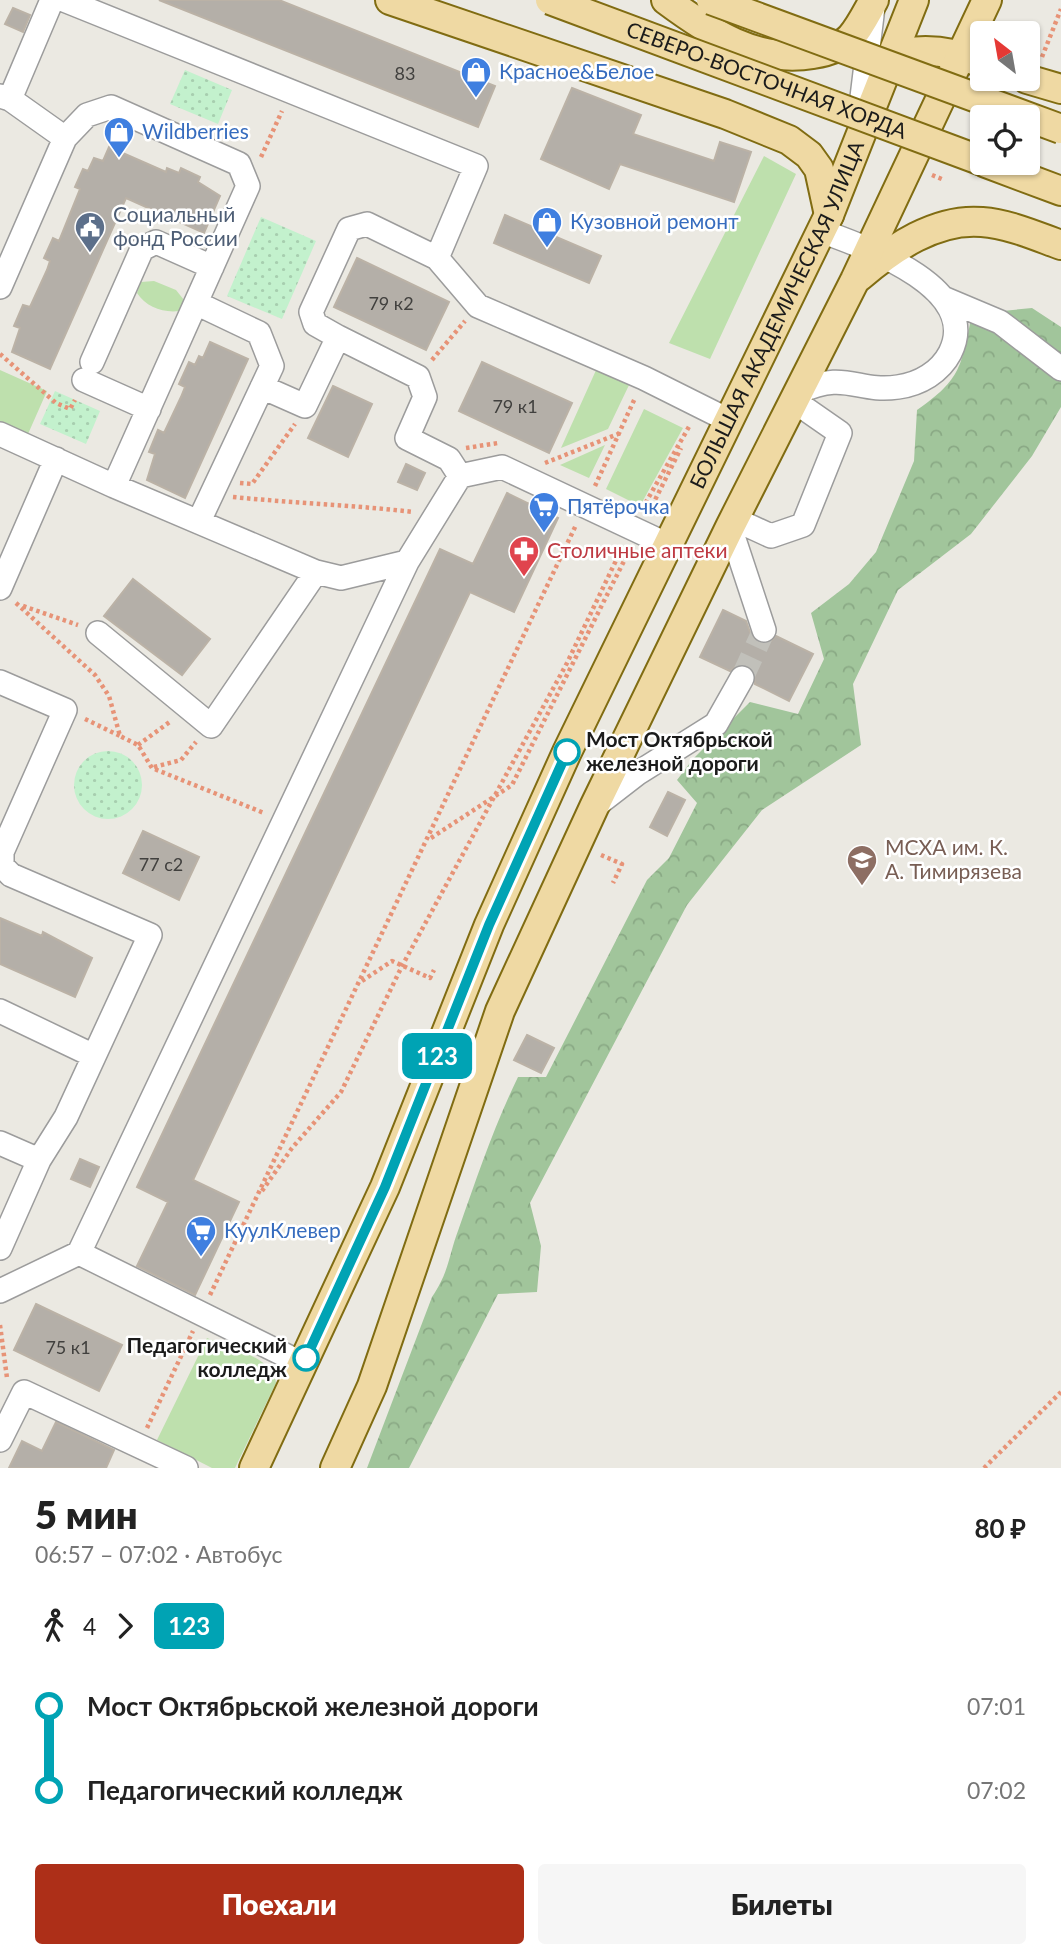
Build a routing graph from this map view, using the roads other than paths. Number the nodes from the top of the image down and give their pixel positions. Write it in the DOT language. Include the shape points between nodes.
graph roads {
  1 [pos="52,0"];
  2 [pos="64,0"];
  3 [pos="390,0"];
  4 [pos="550,0"];
  5 [pos="666,0"];
  6 [pos="711,0"];
  7 [pos="874,0"];
  8 [pos="914,0"];
  9 [pos="987,0"];
  10 [pos="982,21"];
  11 [pos="890,57"];
  12 [pos="970,59"];
  13 [pos="970,63"];
  14 [pos="1040,74"];
  15 [pos="1061,89"];
  16 [pos="5,97"];
  17 [pos="1061,130"];
  18 [pos="65,138"];
  19 [pos="856,143"];
  20 [pos="970,157"];
  21 [pos="1019,175"];
  22 [pos="1061,191"];
  23 [pos="825,223"];
  24 [pos="1061,245"];
  25 [pos="877,252"];
  26 [pos="437,258"];
  27 [pos="212,267"];
  28 [pos="0,287"];
  29 [pos="943,298"];
  30 [pos="196,303"];
  31 [pos="338,337"];
  32 [pos="1061,369"];
  33 [pos="262,387"];
  34 [pos="796,396"];
  35 [pos="149,409"];
  36 [pos="730,421"];
  37 [pos="0,433"];
  38 [pos="56,459"];
  39 [pos="455,468"];
  40 [pos="114,486"];
  41 [pos="199,522"];
  42 [pos="732,523"];
  43 [pos="668,545"];
  44 [pos="407,562"];
  45 [pos="316,572"];
  46 [pos="5,594"];
  47 [pos="764,630"];
  48 [pos="98,633"];
  49 [pos="742,678"];
  50 [pos="0,682"];
  51 [pos="594,807"];
  52 [pos="0,1011"];
  53 [pos="94,1056"];
  54 [pos="0,1143"];
  55 [pos="39,1160"];
  56 [pos="0,1248"];
  57 [pos="79,1253"];
  58 [pos="0,1291"];
  59 [pos="303,1364"];
  60 [pos="0,1440"];
  61 [pos="186,1468"];
  62 [pos="254,1468"];
  63 [pos="335,1468"];
  1 -- 16 [label="street"];
  2 -- 26 [label="street" via="476,166"];
  3 -- 23 [label="main road" via="789,140 819,169"];
  4 -- 20 [label="main road, СЕВЕРО-ВОСТОЧНАЯ ХОРДА, bridge"];
  5 -- 7 [label="main road" via="730,42 768,55 794,57 837,47 851,37"];
  6 -- 17 [label="main road, bridge"];
  7 -- 19 [label="street"];
  8 -- 11 [label="main road, БОЛЬШАЯ АКАДЕМИЧЕСКАЯ УЛИЦА"];
  9 -- 10 [label="main road"];
  11 -- 12 [label="main road" via="910,50"];
  11 -- 19 [label="main road, БОЛЬШАЯ АКАДЕМИЧЕСКАЯ УЛИЦА"];
  13 -- 25 [label="main road"];
  14 -- 15 [label="main road"];
  16 -- 18 [label="street"];
  18 -- 27 [label="street" via="87,115 111,107 239,164 248,186"];
  18 -- 28 [label="street"];
  19 -- 23 [label="main road, БОЛЬШАЯ АКАДЕМИЧЕСКАЯ УЛИЦА"];
  21 -- 22 [label="main road, СЕВЕРО-ВОСТОЧНАЯ ХОРДА"];
  23 -- 25 [label="street"];
  23 -- 36 [label="main road, БОЛЬШАЯ АКАДЕМИЧЕСКАЯ УЛИЦА"];
  24 -- 25 [label="main road" via="980,221 951,224"];
  25 -- 29 [label="street" via="918,275"];
  25 -- 34 [label="main road" via="855,280"];
  26 -- 31 [label="street" via="367,224 349,229 311,312 315,324"];
  26 -- 36 [label="street" via="478,306"];
  27 -- 30 [label="street"];
  27 -- 35 [label="street" via="156,242 142,249 88,371"];
  29 -- 32 [label="street" via="1000,323"];
  29 -- 34 [label="street" via="954,319 955,342 944,364 928,377 898,387 829,381"];
  30 -- 33 [label="street" via="259,334 272,366"];
  30 -- 35 [label="street"];
  31 -- 33 [label="street" via="305,406"];
  31 -- 39 [label="street" via="418,377 425,397 407,438"];
  33 -- 41 [label="street"];
  34 -- 42 [label="main road"];
  34 -- 42 [label="street" via="841,433 803,525 771,536"];
  35 -- 40 [label="street"];
  36 -- 43 [label="main road, БОЛЬШАЯ АКАДЕМИЧЕСКАЯ УЛИЦА"];
  37 -- 38 [label="street"];
  38 -- 40 [label="street"];
  38 -- 46 [label="street"];
  39 -- 43 [label="street" via="502,467 590,497"];
  39 -- 44 [label="street"];
  40 -- 41 [label="street"];
  41 -- 45 [label="street"];
  42 -- 47 [label="street"];
  42 -- 51 [label="main road"];
  43 -- 59 [label="main road, БОЛЬШАЯ АКАДЕМИЧЕСКАЯ УЛИЦА" via="489,925 385,1187"];
  44 -- 45 [label="street" via="341,578"];
  44 -- 57 [label="street"];
  45 -- 48 [label="street" via="211,726"];
  49 -- 51 [label="street" via="716,724"];
  50 -- 53 [label="street" via="65,710 2,852 2,866 11,875 149,936"];
  51 -- 63 [label="main road" via="500,1011 372,1386"];
  52 -- 53 [label="street"];
  53 -- 55 [label="street" via="66,1118"];
  54 -- 55 [label="street"];
  55 -- 56 [label="street"];
  57 -- 58 [label="street"];
  57 -- 59 [label="street"];
  59 -- 62 [label="main road, БОЛЬШАЯ АКАДЕМИЧЕСКАЯ УЛИЦА"];
  60 -- 61 [label="street" via="23,1392"];
}
